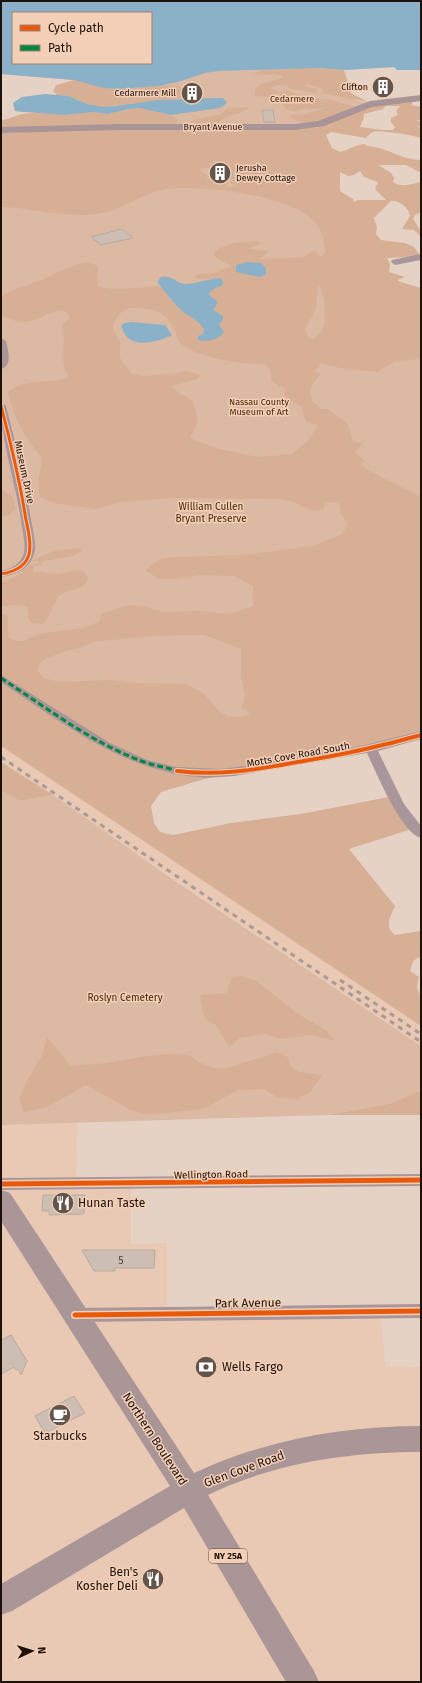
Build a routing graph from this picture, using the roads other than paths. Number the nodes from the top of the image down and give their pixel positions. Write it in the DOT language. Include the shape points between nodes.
graph roads {
  1 [pos="421,98"];
  2 [pos="1,130"];
  3 [pos="421,257"];
  4 [pos="395,262"];
  5 [pos="1,341"];
  6 [pos="1,366"];
  7 [pos="1,406"];
  8 [pos="1,574"];
  9 [pos="1,678"];
  10 [pos="421,735"];
  11 [pos="371,749"];
  12 [pos="177,771"];
  13 [pos="421,834"];
  14 [pos="421,1180"];
  15 [pos="1,1184"];
  16 [pos="1,1200"];
  17 [pos="421,1311"];
  18 [pos="75,1315"];
  19 [pos="421,1439"];
  20 [pos="189,1490"];
  21 [pos="1,1602"];
  22 [pos="303,1682"];
  1 -- 2 [label="main road, Bryant Avenue" via="370,104 320,124 295,128 119,127"];
  3 -- 4 [label="street"];
  5 -- 6 [label="street" via="5,356"];
  7 -- 8 [label="street, Museum Drive" via="23,496 29,549 21,566 12,573"];
  9 -- 12 [label="street, Motts Cove Road South" via="71,724 132,757"];
  10 -- 11 [label="street, Motts Cove Road South"];
  11 -- 12 [label="street, Motts Cove Road South" via="228,774"];
  11 -- 13 [label="street" via="396,799"];
  14 -- 15 [label="street, Wellington Road"];
  16 -- 18 [label="main road, Northern Boulevard / NY 25A"];
  17 -- 18 [label="street, Park Avenue"];
  18 -- 20 [label="main road, Northern Boulevard / NY 25A"];
  19 -- 20 [label="main road, Glen Cove Road" via="355,1442 295,1452 255,1463"];
  20 -- 21 [label="main road, Glen Cove Road"];
  20 -- 22 [label="main road, Northern Boulevard / NY 25A"];
}
